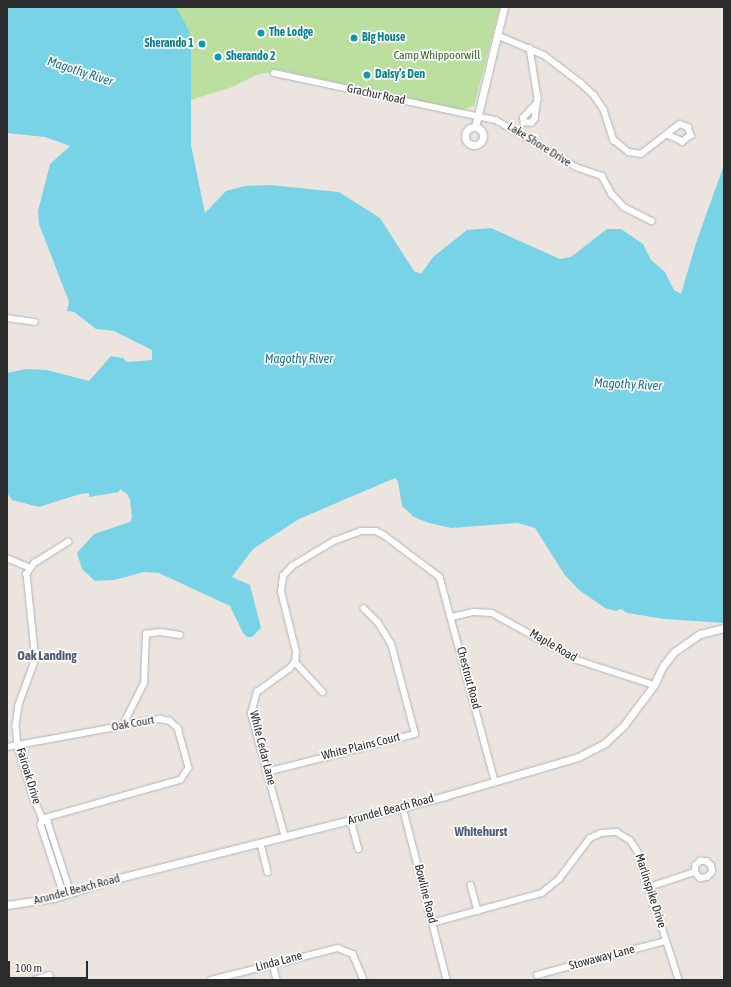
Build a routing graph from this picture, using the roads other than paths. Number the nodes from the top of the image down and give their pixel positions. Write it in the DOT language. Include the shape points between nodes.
graph roads {
  1 [pos="504,7"];
  2 [pos="497,35"];
  3 [pos="530,48"];
  4 [pos="274,73"];
  5 [pos="536,104"];
  6 [pos="478,114"];
  7 [pos="475,127"];
  8 [pos="667,135"];
  9 [pos="652,221"];
  10 [pos="7,318"];
  11 [pos="35,322"];
  12 [pos="69,542"];
  13 [pos="7,558"];
  14 [pos="30,568"];
  15 [pos="364,609"];
  16 [pos="452,617"];
  17 [pos="724,628"];
  18 [pos="180,635"];
  19 [pos="295,662"];
  20 [pos="654,685"];
  21 [pos="323,692"];
  22 [pos="123,725"];
  23 [pos="18,745"];
  24 [pos="7,747"];
  25 [pos="267,772"];
  26 [pos="495,781"];
  27 [pos="403,807"];
  28 [pos="43,819"];
  29 [pos="351,820"];
  30 [pos="286,838"];
  31 [pos="261,844"];
  32 [pos="359,849"];
  33 [pos="268,872"];
  34 [pos="695,872"];
  35 [pos="471,884"];
  36 [pos="649,887"];
  37 [pos="68,894"];
  38 [pos="7,905"];
  39 [pos="478,911"];
  40 [pos="432,923"];
  41 [pos="666,941"];
  42 [pos="273,964"];
  43 [pos="50,975"];
  44 [pos="537,975"];
  45 [pos="34,980"];
  46 [pos="211,980"];
  47 [pos="277,980"];
  48 [pos="364,980"];
  49 [pos="447,980"];
  50 [pos="679,980"];
  1 -- 2 [label="street"];
  2 -- 3 [label="street"];
  2 -- 6 [label="street"];
  3 -- 5 [label="street" via="538,92"];
  3 -- 8 [label="street" via="559,65 594,95 604,110 611,135 622,147 641,154"];
  4 -- 6 [label="street, Grachur Road" via="463,114"];
  6 -- 7 [label="street"];
  6 -- 9 [label="street, Lake Shore Drive" via="506,124 576,168 602,176 612,194 624,207"];
  10 -- 11 [label="street"];
  12 -- 14 [label="street"];
  13 -- 14 [label="street"];
  14 -- 23 [label="street, Fairoak Drive" via="26,580 35,651 31,677 17,715"];
  15 -- 25 [label="street, White Plains Court" via="391,644 415,734"];
  16 -- 19 [label="street, Chestnut Road" via="440,576 376,531 361,530 334,541 291,567 282,576 281,592 296,652"];
  16 -- 20 [label="street, Maple Road" via="474,612 492,613 577,660"];
  16 -- 26 [label="street, Chestnut Road"];
  17 -- 20 [label="street, Arundel Beach Road" via="700,634 680,647 669,658"];
  18 -- 22 [label="street" via="161,632 146,634 144,683"];
  19 -- 21 [label="street"];
  19 -- 25 [label="street, White Cedar Lane" via="289,669 260,688 252,703 251,714"];
  20 -- 26 [label="street, Arundel Beach Road" via="624,725 605,743 564,762"];
  22 -- 23 [label="street, Oak Court"];
  22 -- 28 [label="street, Oak Court" via="160,719 174,724 180,732 188,762 185,776 172,785"];
  23 -- 24 [label="street, Oak Court"];
  23 -- 28 [label="street, Fairoak Drive"];
  25 -- 30 [label="street, White Cedar Lane"];
  26 -- 27 [label="street, Arundel Beach Road"];
  27 -- 29 [label="street, Arundel Beach Road"];
  27 -- 40 [label="street, Bowline Road"];
  28 -- 37 [label="street, Fairoak Drive" via="41,825"];
  29 -- 30 [label="street, Arundel Beach Road"];
  29 -- 32 [label="street"];
  30 -- 31 [label="street, Arundel Beach Road"];
  31 -- 33 [label="street"];
  31 -- 37 [label="street, Arundel Beach Road" via="115,879"];
  34 -- 36 [label="street"];
  35 -- 39 [label="street"];
  36 -- 39 [label="street, Marlinspike Drive" via="634,845 617,832 606,832 587,841 559,879 544,892"];
  36 -- 41 [label="street, Marlinspike Drive"];
  37 -- 38 [label="street, Arundel Beach Road" via="41,901"];
  39 -- 40 [label="street, Marlinspike Drive"];
  40 -- 49 [label="street, Bowline Road"];
  41 -- 44 [label="street, Stowaway Lane"];
  41 -- 50 [label="street, Marlinspike Drive"];
  42 -- 46 [label="street, Linda Lane"];
  42 -- 47 [label="street"];
  42 -- 48 [label="street, Linda Lane" via="330,949 348,950 357,959"];
  43 -- 45 [label="street"];
}
